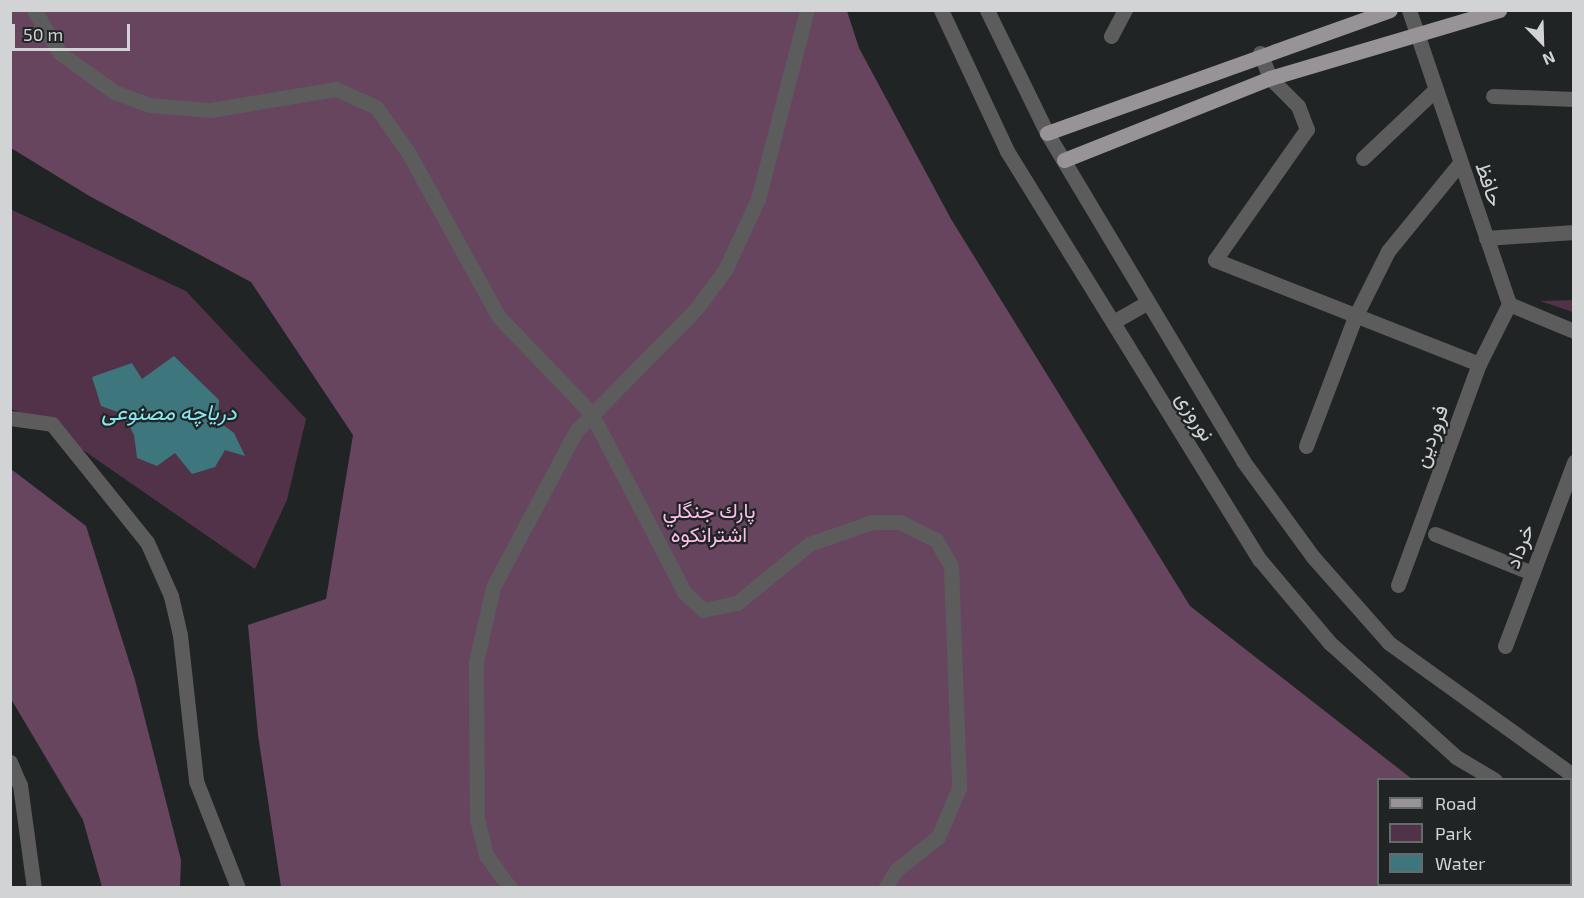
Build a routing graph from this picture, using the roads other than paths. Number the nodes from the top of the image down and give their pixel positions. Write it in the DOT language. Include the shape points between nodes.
graph roads {
  1 [pos="34,10"];
  2 [pos="807,10"];
  3 [pos="941,10"];
  4 [pos="987,10"];
  5 [pos="1125,10"];
  6 [pos="1390,10"];
  7 [pos="1409,10"];
  8 [pos="1499,10"];
  9 [pos="1416,33"];
  10 [pos="1111,36"];
  11 [pos="1260,53"];
  12 [pos="1270,78"];
  13 [pos="1435,90"];
  14 [pos="1493,96"];
  15 [pos="1574,99"];
  16 [pos="1047,133"];
  17 [pos="1363,158"];
  18 [pos="1064,160"];
  19 [pos="1460,163"];
  20 [pos="1574,232"];
  21 [pos="1486,238"];
  22 [pos="1148,302"];
  23 [pos="1509,304"];
  24 [pos="1355,317"];
  25 [pos="1113,322"];
  26 [pos="1574,332"];
  27 [pos="1479,364"];
  28 [pos="591,413"];
  29 [pos="10,418"];
  30 [pos="1305,446"];
  31 [pos="1574,462"];
  32 [pos="1435,534"];
  33 [pos="1532,573"];
  34 [pos="1398,585"];
  35 [pos="1505,646"];
  36 [pos="10,762"];
  37 [pos="1574,776"];
  38 [pos="1492,778"];
  39 [pos="34,888"];
  40 [pos="238,888"];
  41 [pos="510,888"];
  42 [pos="885,888"];
  1 -- 28 [label="street" via="60,53 114,92 149,105 210,110 336,89 376,107 408,152 498,316"];
  2 -- 28 [label="street" via="758,199 743,236 696,309"];
  3 -- 25 [label="street, نوروزی" via="1007,151"];
  4 -- 16 [label="street, نوروزی"];
  5 -- 10 [label="street"];
  6 -- 11 [label="main road"];
  7 -- 9 [label="street, حافظ"];
  8 -- 9 [label="main road"];
  9 -- 12 [label="main road"];
  9 -- 13 [label="street, حافظ"];
  11 -- 12 [label="street"];
  11 -- 16 [label="main road"];
  12 -- 18 [label="main road"];
  12 -- 24 [label="street" via="1298,105 1307,129 1215,260"];
  13 -- 17 [label="street"];
  13 -- 19 [label="street, حافظ"];
  14 -- 15 [label="street"];
  16 -- 18 [label="street, نوروزی"];
  18 -- 22 [label="street, نوروزی"];
  19 -- 21 [label="street, حافظ"];
  19 -- 24 [label="street" via="1388,251"];
  20 -- 21 [label="street"];
  21 -- 23 [label="street, حافظ"];
  22 -- 25 [label="street"];
  22 -- 37 [label="street, نوروزی" via="1243,461 1313,557 1389,644"];
  23 -- 26 [label="street"];
  23 -- 27 [label="street, فروردین"];
  24 -- 27 [label="street"];
  24 -- 30 [label="street"];
  25 -- 38 [label="street, نوروزی" via="1260,560 1330,643 1456,757"];
  27 -- 34 [label="street, فروردین"];
  28 -- 41 [label="street" via="544,485 482,622 476,663 477,819 486,855"];
  28 -- 42 [label="street" via="684,592 703,610 737,603 809,544 872,522 900,522 922,530 946,552 959,788 938,837 896,870"];
  29 -- 40 [label="street" via="52,424 147,542 171,596 180,635 196,781"];
  31 -- 33 [label="street, خرداد"];
  32 -- 33 [label="street"];
  33 -- 35 [label="street, خرداد"];
  36 -- 39 [label="street" via="20,785"];
}
